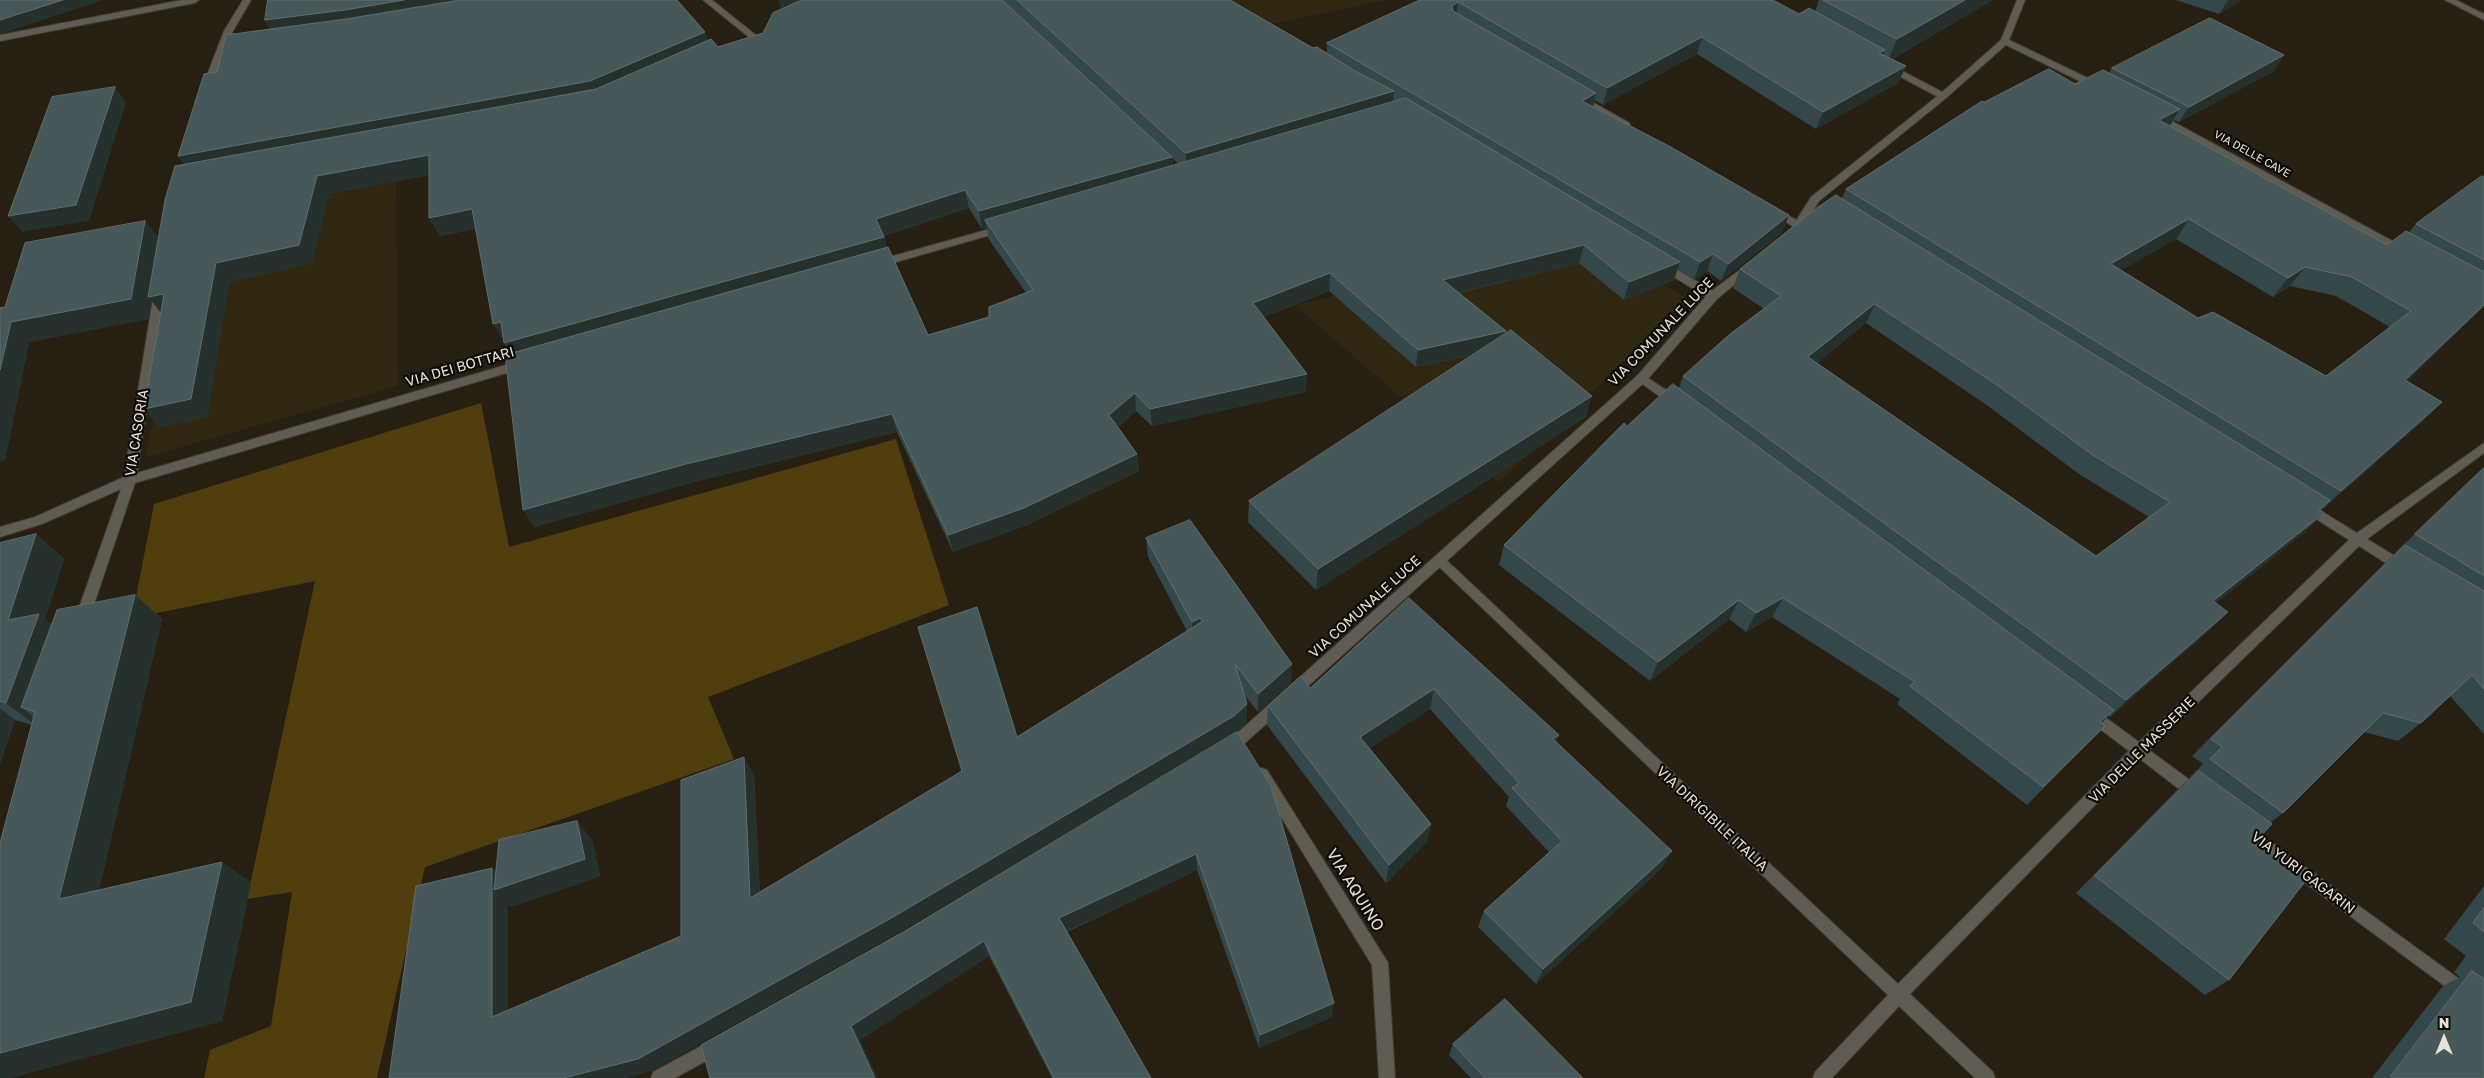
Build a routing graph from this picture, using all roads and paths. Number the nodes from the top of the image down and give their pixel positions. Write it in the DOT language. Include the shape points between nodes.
graph roads {
  1 [pos="195,0"];
  2 [pos="247,0"];
  3 [pos="707,0"];
  4 [pos="2021,0"];
  5 [pos="2449,0"];
  6 [pos="2484,17"];
  7 [pos="753,36"];
  8 [pos="0,38"];
  9 [pos="2005,41"];
  10 [pos="1878,61"];
  11 [pos="2108,91"];
  12 [pos="1575,95"];
  13 [pos="1943,96"];
  14 [pos="204,98"];
  15 [pos="2151,112"];
  16 [pos="1636,130"];
  17 [pos="1815,199"];
  18 [pos="1764,205"];
  19 [pos="1829,208"];
  20 [pos="1012,226"];
  21 [pos="1800,226"];
  22 [pos="1786,238"];
  23 [pos="2416,258"];
  24 [pos="1653,260"];
  25 [pos="1756,261"];
  26 [pos="868,266"];
  27 [pos="162,278"];
  28 [pos="1713,296"];
  29 [pos="532,361"];
  30 [pos="1642,378"];
  31 [pos="1684,408"];
  32 [pos="2484,447"];
  33 [pos="130,480"];
  34 [pos="2299,502"];
  35 [pos="0,532"];
  36 [pos="2358,539"];
  37 [pos="1439,560"];
  38 [pos="2417,576"];
  39 [pos="79,628"];
  40 [pos="2076,703"];
  41 [pos="1240,739"];
  42 [pos="2139,751"];
  43 [pos="1214,754"];
  44 [pos="2212,805"];
  45 [pos="2236,823"];
  46 [pos="1898,995"];
  47 [pos="2484,1007"];
  48 [pos="727,1040"];
  49 [pos="659,1078"];
  50 [pos="1387,1078"];
  51 [pos="1821,1078"];
  52 [pos="1987,1078"];
  1 -- 8 [label="street"];
  2 -- 14 [label="street" via="236,14"];
  3 -- 7 [label="street"];
  4 -- 9 [label="street"];
  5 -- 6 [label="street"];
  9 -- 11 [label="street"];
  9 -- 13 [label="street"];
  10 -- 13 [label="street"];
  12 -- 16 [label="street"];
  13 -- 17 [label="street"];
  15 -- 23 [label="street, VIA DELLE CAVE"];
  17 -- 19 [label="street"];
  17 -- 21 [label="street"];
  18 -- 21 [label="street"];
  20 -- 26 [label="street"];
  21 -- 22 [label="street"];
  24 -- 28 [label="street"];
  25 -- 28 [label="street, VIA COMUNALE LUCE"];
  27 -- 33 [label="street, VIA CASORIA"];
  28 -- 30 [label="street, VIA COMUNALE LUCE"];
  29 -- 33 [label="street, VIA DEI BOTTARI"];
  30 -- 31 [label="street"];
  30 -- 37 [label="street, VIA COMUNALE LUCE"];
  32 -- 36 [label="street, VIA DELLE MASSERIE"];
  33 -- 35 [label="street, VIA DEI BOTTARI" via="38,521"];
  33 -- 39 [label="street, VIA CASORIA"];
  34 -- 36 [label="street"];
  36 -- 38 [label="street"];
  36 -- 42 [label="street, VIA DELLE MASSERIE"];
  37 -- 41 [label="street, VIA COMUNALE LUCE"];
  37 -- 46 [label="street, VIA DIRIGIBILE ITALIA"];
  40 -- 42 [label="street"];
  41 -- 43 [label="street, VIA COMUNALE LUCE"];
  41 -- 50 [label="street, VIA AQUINO" via="1380,963"];
  42 -- 44 [label="street"];
  42 -- 46 [label="street, VIA DELLE MASSERIE"];
  45 -- 47 [label="street, VIA YURI GAGARIN"];
  46 -- 51 [label="street, VIA DELLE MASSERIE"];
  46 -- 52 [label="street, VIA DIRIGIBILE ITALIA"];
  48 -- 49 [label="street"];
}
